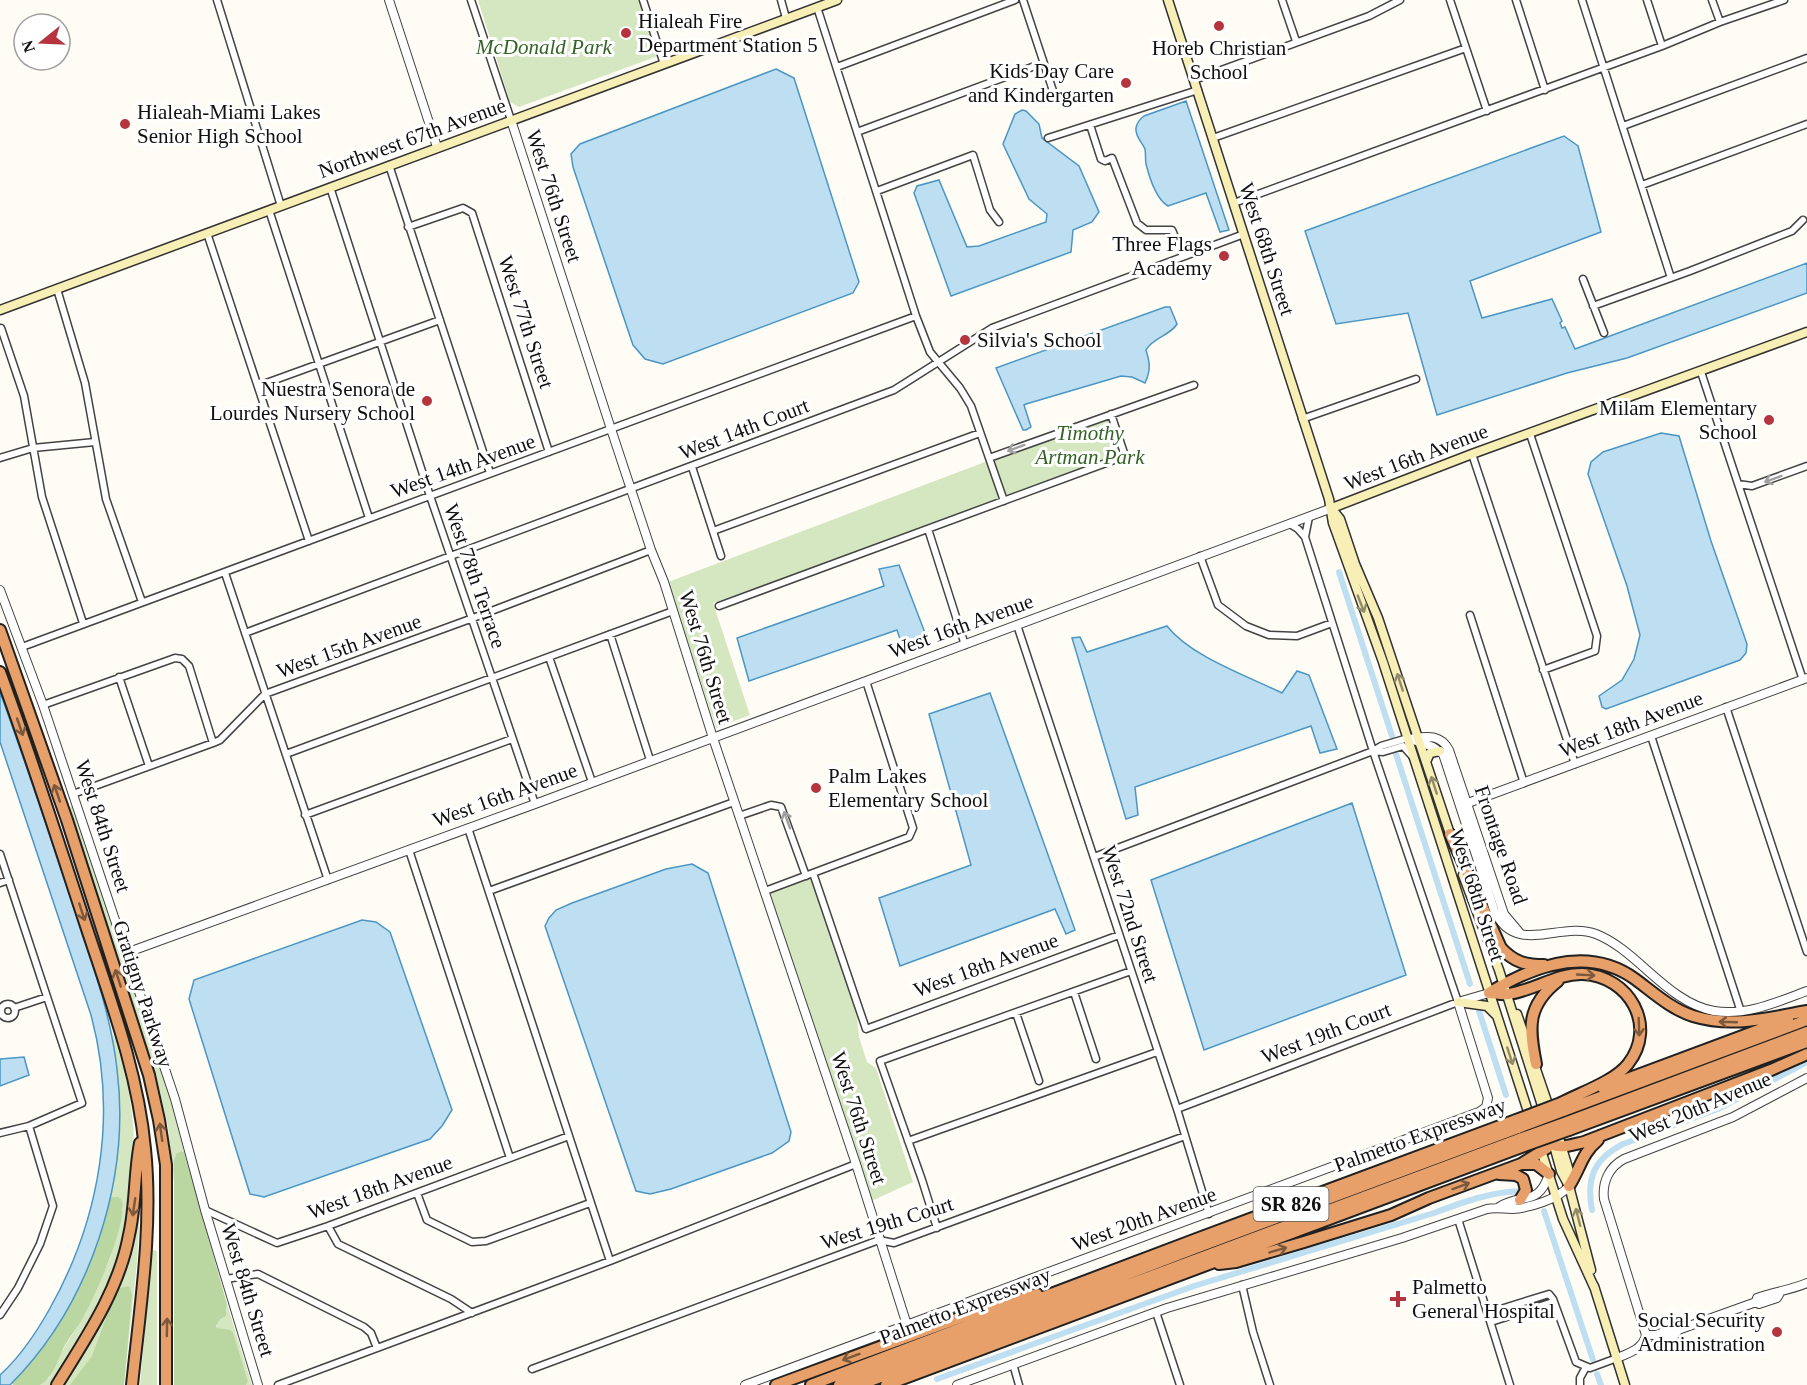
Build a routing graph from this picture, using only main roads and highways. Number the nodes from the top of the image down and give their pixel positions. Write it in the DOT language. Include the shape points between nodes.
graph roads {
  1 [pos="837,0"];
  2 [pos="1168,0"];
  3 [pos="0,310"];
  4 [pos="1807,332"];
  5 [pos="1332,508"];
  6 [pos="0,630"];
  7 [pos="0,672"];
  8 [pos="1440,751"];
  9 [pos="1426,762"];
  10 [pos="1450,834"];
  11 [pos="1556,964"];
  12 [pos="1563,978"];
  13 [pos="1505,989"];
  14 [pos="1489,993"];
  15 [pos="1458,1002"];
  16 [pos="1807,1012"];
  17 [pos="1497,1016"];
  18 [pos="1807,1020"];
  19 [pos="1807,1032"];
  20 [pos="1807,1042"];
  21 [pos="1807,1054"];
  22 [pos="1536,1064"];
  23 [pos="1565,1116"];
  24 [pos="1533,1126"];
  25 [pos="142,1128"];
  26 [pos="1520,1133"];
  27 [pos="1605,1134"];
  28 [pos="1552,1145"];
  29 [pos="1521,1164"];
  30 [pos="1493,1174"];
  31 [pos="1549,1174"];
  32 [pos="1569,1186"];
  33 [pos="1520,1200"];
  34 [pos="1200,1266"];
  35 [pos="1066,1288"];
  36 [pos="1595,1289"];
  37 [pos="882,1382"];
  38 [pos="57,1385"];
  39 [pos="132,1385"];
  40 [pos="166,1385"];
  41 [pos="776,1385"];
  42 [pos="811,1385"];
  43 [pos="839,1385"];
  44 [pos="861,1385"];
  45 [pos="1625,1385"];
  1 -- 3 [label="main road, Northwest 67th Avenue"];
  2 -- 5 [label="main road, West 68th Street"];
  4 -- 5 [label="main road, West 16th Avenue"];
  9 -- 5 [label="main road, West 68th Street, one-way" via="1378,618 1340,519"];
  5 -- 14 [label="main road, West 68th Street, one-way" via="1342,551 1408,738"];
  40 -- 6 [label="highway, Gratigny Parkway, one-way" via="166,1165 149,1075 67,820"];
  7 -- 25 [label="highway, Gratigny Parkway, one-way" via="118,1024 132,1070"];
  8 -- 9 [label="main road" via="1430,753"];
  10 -- 9 [label="main road, West 68th Street, one-way"];
  10 -- 11 [label="highway" via="1501,948 1521,963"];
  10 -- 13 [label="main road, West 68th Street"];
  11 -- 13 [label="highway"];
  16 -- 11 [label="highway, one-way" via="1739,1022 1712,1020 1673,1007 1610,966 1578,960"];
  12 -- 13 [label="highway"];
  12 -- 22 [label="highway" via="1542,996 1535,1008 1530,1032"];
  12 -- 23 [label="highway, one-way" via="1598,976 1619,986 1635,1005 1640,1031 1639,1044 1628,1065"];
  13 -- 14 [label="highway"];
  13 -- 22 [label="main road, West 68th Street"];
  13 -- 28 [label="main road, West 68th Street"];
  14 -- 17 [label="main road, West 68th Street"];
  15 -- 17 [label="main road" via="1487,1006"];
  16 -- 23 [label="highway, Palmetto Expressway / SR 826"];
  17 -- 24 [label="main road, West 68th Street, one-way"];
  18 -- 23 [label="highway"];
  19 -- 23 [label="highway"];
  20 -- 23 [label="highway, Palmetto Expressway / SR 826"];
  21 -- 27 [label="highway"];
  22 -- 28 [label="main road, West 68th Street"];
  23 -- 26 [label="highway, Palmetto Expressway / SR 826, bridge"];
  23 -- 26 [label="highway, Palmetto Expressway / SR 826, bridge"];
  24 -- 28 [label="highway"];
  25 -- 38 [label="highway, one-way" via="135,1205 119,1272 106,1303"];
  25 -- 39 [label="highway, Gratigny Parkway" via="148,1197"];
  26 -- 34 [label="highway, Palmetto Expressway / SR 826"];
  26 -- 35 [label="highway, Palmetto Expressway / SR 826"];
  26 -- 37 [label="highway"];
  26 -- 43 [label="highway" via="1213,1242"];
  27 -- 28 [label="highway"];
  27 -- 32 [label="highway" via="1583,1156"];
  28 -- 29 [label="highway"];
  28 -- 31 [label="main road, West 68th Street"];
  28 -- 32 [label="main road, West 68th Street" via="1569,1171"];
  29 -- 30 [label="highway"];
  29 -- 31 [label="highway" via="1536,1164"];
  30 -- 33 [label="highway" via="1522,1178 1526,1190"];
  34 -- 30 [label="highway, one-way" via="1236,1262 1341,1231"];
  31 -- 36 [label="main road, West 68th Street" via="1564,1220"];
  36 -- 32 [label="main road, West 68th Street, one-way"];
  34 -- 37 [label="highway, Palmetto Expressway / SR 826"];
  35 -- 41 [label="highway, one-way" via="1028,1295 962,1317"];
  35 -- 42 [label="highway, Palmetto Expressway / SR 826"];
  36 -- 45 [label="main road, West 68th Street"];
  37 -- 44 [label="highway"];
}
